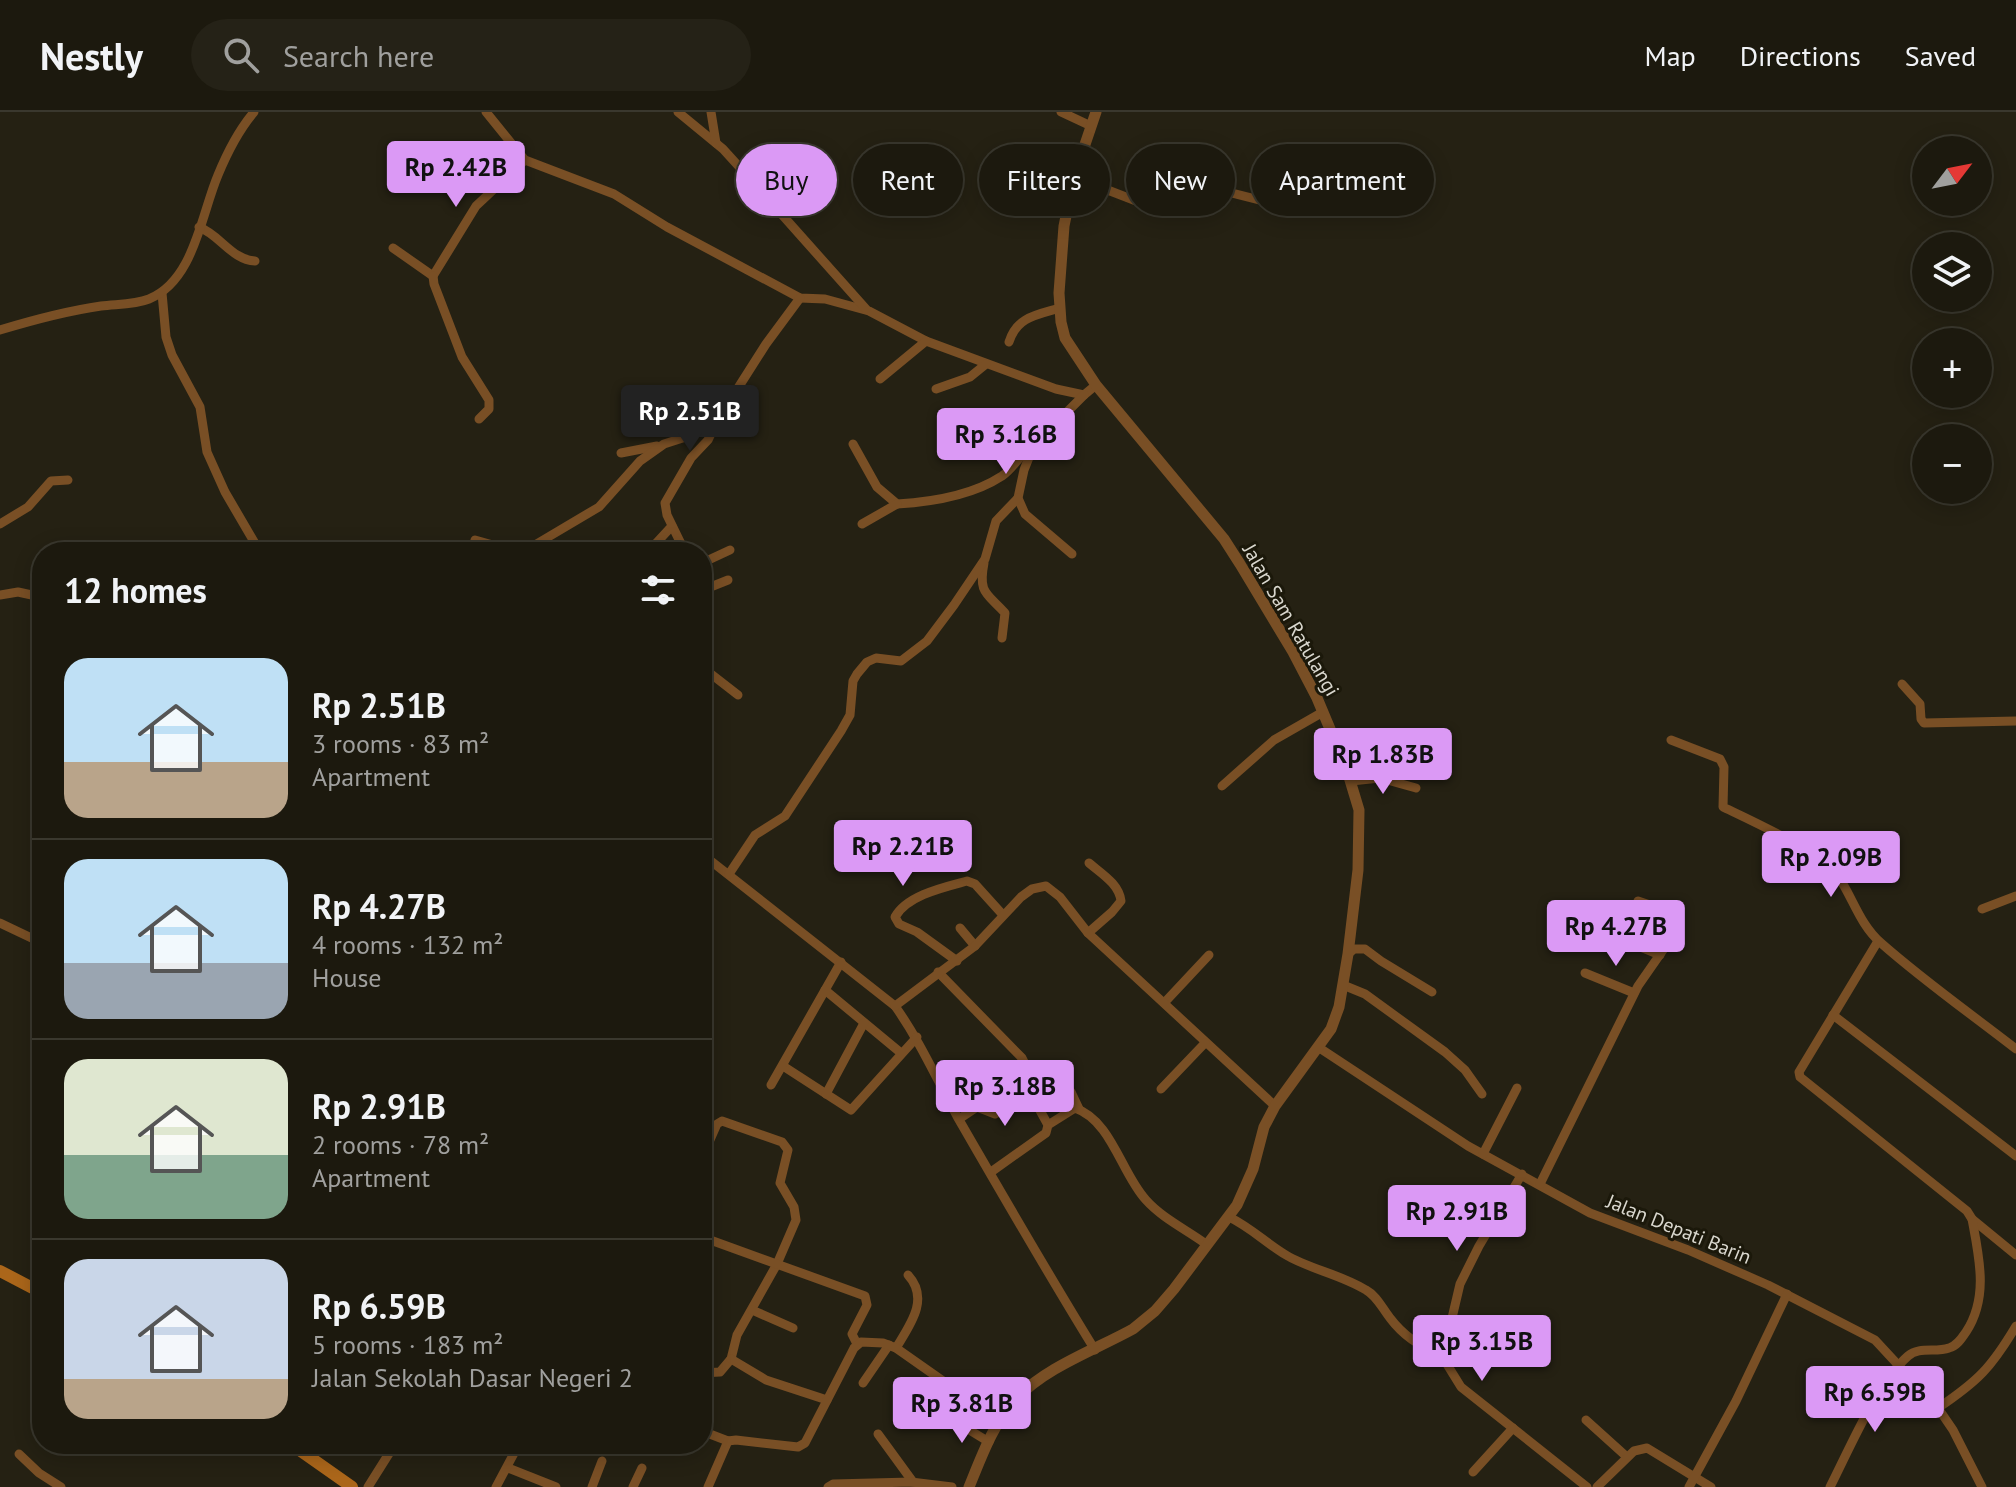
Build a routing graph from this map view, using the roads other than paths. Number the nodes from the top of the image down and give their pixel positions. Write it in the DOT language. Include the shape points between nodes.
graph roads {
  1 [pos="254,112"];
  2 [pos="486,112"];
  3 [pos="678,112"];
  4 [pos="711,112"];
  5 [pos="1061,112"];
  6 [pos="1096,112"];
  7 [pos="1091,126"];
  8 [pos="716,143"];
  9 [pos="1085,144"];
  10 [pos="525,160"];
  11 [pos="1110,191"];
  12 [pos="1251,198"];
  13 [pos="1066,216"];
  14 [pos="199,227"];
  15 [pos="393,248"];
  16 [pos="255,261"];
  17 [pos="433,276"];
  18 [pos="162,293"];
  19 [pos="800,298"];
  20 [pos="1060,308"];
  21 [pos="869,311"];
  22 [pos="0,330"];
  23 [pos="926,341"];
  24 [pos="1009,342"];
  25 [pos="986,364"];
  26 [pos="880,379"];
  27 [pos="1096,385"];
  28 [pos="936,389"];
  29 [pos="1084,395"];
  30 [pos="479,419"];
  31 [pos="717,421"];
  32 [pos="945,436"];
  33 [pos="1043,438"];
  34 [pos="664,444"];
  35 [pos="853,444"];
  36 [pos="1034,445"];
  37 [pos="621,453"];
  38 [pos="68,480"];
  39 [pos="1018,498"];
  40 [pos="897,504"];
  41 [pos="0,524"];
  42 [pos="862,524"];
  43 [pos="672,526"];
  44 [pos="475,540"];
  45 [pos="254,542"];
  46 [pos="482,542"];
  47 [pos="538,542"];
  48 [pos="657,542"];
  49 [pos="680,542"];
  50 [pos="730,550"];
  51 [pos="1072,554"];
  52 [pos="712,558"];
  53 [pos="985,559"];
  54 [pos="728,580"];
  55 [pos="712,586"];
  56 [pos="0,595"];
  57 [pos="32,595"];
  58 [pos="1002,638"];
  59 [pos="712,675"];
  60 [pos="1902,684"];
  61 [pos="738,695"];
  62 [pos="1323,712"];
  63 [pos="2016,721"];
  64 [pos="1671,740"];
  65 [pos="1351,781"];
  66 [pos="1222,786"];
  67 [pos="1416,788"];
  68 [pos="712,861"];
  69 [pos="1089,863"];
  70 [pos="729,874"];
  71 [pos="2016,896"];
  72 [pos="1638,901"];
  73 [pos="1982,909"];
  74 [pos="1003,915"];
  75 [pos="0,923"];
  76 [pos="960,928"];
  77 [pos="1602,931"];
  78 [pos="1088,933"];
  79 [pos="32,938"];
  80 [pos="1878,941"];
  81 [pos="975,946"];
  82 [pos="1348,954"];
  83 [pos="1209,955"];
  84 [pos="1660,955"];
  85 [pos="957,961"];
  86 [pos="841,962"];
  87 [pos="938,972"];
  88 [pos="1585,973"];
  89 [pos="1343,985"];
  90 [pos="825,990"];
  91 [pos="1432,992"];
  92 [pos="1634,993"];
  93 [pos="1165,1002"];
  94 [pos="895,1006"];
  95 [pos="1833,1015"];
  96 [pos="864,1023"];
  97 [pos="917,1037"];
  98 [pos="1205,1043"];
  99 [pos="1318,1047"];
  100 [pos="2016,1049"];
  101 [pos="901,1053"];
  102 [pos="783,1066"];
  103 [pos="1054,1068"];
  104 [pos="771,1085"];
  105 [pos="1517,1088"];
  106 [pos="1161,1089"];
  107 [pos="826,1094"];
  108 [pos="1031,1094"];
  109 [pos="1482,1094"];
  110 [pos="1275,1106"];
  111 [pos="1079,1109"];
  112 [pos="959,1119"];
  113 [pos="1048,1125"];
  114 [pos="712,1135"];
  115 [pos="1483,1154"];
  116 [pos="2016,1156"];
  117 [pos="991,1172"];
  118 [pos="1522,1174"];
  119 [pos="1540,1184"];
  120 [pos="1229,1217"];
  121 [pos="1972,1219"];
  122 [pos="712,1241"];
  123 [pos="1206,1244"];
  124 [pos="2016,1255"];
  125 [pos="777,1264"];
  126 [pos="0,1271"];
  127 [pos="908,1275"];
  128 [pos="32,1288"];
  129 [pos="1787,1294"];
  130 [pos="752,1310"];
  131 [pos="2016,1326"];
  132 [pos="793,1328"];
  133 [pos="857,1344"];
  134 [pos="893,1346"];
  135 [pos="1095,1350"];
  136 [pos="1440,1353"];
  137 [pos="731,1359"];
  138 [pos="1899,1367"];
  139 [pos="712,1372"];
  140 [pos="863,1383"];
  141 [pos="827,1400"];
  142 [pos="1938,1408"];
  143 [pos="953,1420"];
  144 [pos="1586,1420"];
  145 [pos="1000,1421"];
  146 [pos="1513,1428"];
  147 [pos="878,1434"];
  148 [pos="712,1435"];
  149 [pos="728,1441"];
  150 [pos="989,1442"];
  151 [pos="19,1454"];
  152 [pos="313,1454"];
  153 [pos="389,1454"];
  154 [pos="514,1454"];
  155 [pos="1627,1457"];
  156 [pos="602,1461"];
  157 [pos="508,1468"];
  158 [pos="642,1468"];
  159 [pos="1473,1472"];
  160 [pos="913,1482"];
  161 [pos="1692,1483"];
  162 [pos="1979,1486"];
  163 [pos="61,1487"];
  164 [pos="351,1487"];
  165 [pos="368,1487"];
  166 [pos="496,1487"];
  167 [pos="556,1487"];
  168 [pos="592,1487"];
  169 [pos="633,1487"];
  170 [pos="708,1487"];
  171 [pos="828,1487"];
  172 [pos="952,1487"];
  173 [pos="969,1487"];
  174 [pos="1587,1487"];
  175 [pos="1597,1487"];
  176 [pos="1711,1487"];
  177 [pos="1830,1487"];
  1 -- 14 [label="street" via="234,139"];
  2 -- 10 [label="street"];
  3 -- 8 [label="street"];
  4 -- 8 [label="street"];
  5 -- 7 [label="street"];
  6 -- 7 [label="street, Jalan Sam Ratulangi"];
  7 -- 9 [label="street, Jalan Sam Ratulangi"];
  8 -- 21 [label="street"];
  10 -- 17 [label="street" via="476,206"];
  10 -- 19 [label="street" via="614,194"];
  11 -- 12 [label="street" via="1162,211 1192,183"];
  13 -- 20 [label="street, Jalan Sam Ratulangi"];
  14 -- 16 [label="street" via="239,258"];
  14 -- 18 [label="street" via="182,270"];
  15 -- 17 [label="street"];
  17 -- 30 [label="street" via="462,357 489,400 489,409"];
  18 -- 22 [label="street"];
  18 -- 45 [label="street" via="166,337 200,407 207,452"];
  19 -- 21 [label="street"];
  19 -- 31 [label="street"];
  20 -- 24 [label="street" via="1022,320"];
  20 -- 27 [label="street, Jalan Sam Ratulangi" via="1065,338"];
  21 -- 23 [label="street"];
  23 -- 25 [label="street"];
  23 -- 26 [label="street"];
  25 -- 28 [label="street" via="970,377"];
  25 -- 29 [label="street"];
  27 -- 29 [label="street"];
  27 -- 62 [label="street, Jalan Sam Ratulangi" via="1224,539"];
  29 -- 33 [label="street"];
  31 -- 34 [label="street"];
  31 -- 43 [label="street" via="665,503"];
  32 -- 33 [label="street" via="989,446"];
  33 -- 36 [label="street"];
  34 -- 37 [label="street"];
  34 -- 47 [label="street" via="640,461 599,507"];
  35 -- 40 [label="street" via="877,487"];
  36 -- 39 [label="street"];
  36 -- 40 [label="street" via="992,482 931,502"];
  38 -- 41 [label="street" via="51,481 28,507"];
  39 -- 51 [label="street" via="1025,514"];
  39 -- 53 [label="street" via="996,521"];
  40 -- 42 [label="street"];
  43 -- 48 [label="street"];
  43 -- 49 [label="street"];
  44 -- 46 [label="street"];
  50 -- 52 [label="street"];
  53 -- 58 [label="street" via="981,585 1005,613"];
  53 -- 70 [label="street" via="927,641 901,661 883,657 867,662 853,681 850,715 841,731 785,816 759,831"];
  54 -- 55 [label="street"];
  56 -- 57 [label="street"];
  59 -- 61 [label="street"];
  60 -- 63 [label="street" via="1920,704 1924,723"];
  62 -- 65 [label="street, Jalan Sam Ratulangi"];
  62 -- 66 [label="street" via="1274,740"];
  64 -- 80 [label="street" via="1720,759 1723,807 1793,842 1831,869"];
  65 -- 67 [label="street" via="1380,778"];
  65 -- 82 [label="street, Jalan Sam Ratulangi" via="1359,810 1358,870"];
  68 -- 70 [label="street"];
  69 -- 78 [label="street" via="1115,885 1121,901"];
  70 -- 86 [label="street"];
  71 -- 73 [label="street"];
  72 -- 84 [label="street" via="1677,920 1677,930"];
  74 -- 78 [label="street" via="1032,889 1046,886"];
  74 -- 81 [label="street"];
  74 -- 85 [label="street" via="967,881 898,911 899,924"];
  75 -- 79 [label="street"];
  76 -- 81 [label="street"];
  77 -- 84 [label="street"];
  78 -- 93 [label="street"];
  80 -- 95 [label="street"];
  80 -- 100 [label="street"];
  81 -- 85 [label="street"];
  82 -- 89 [label="street, Jalan Sam Ratulangi"];
  82 -- 91 [label="street" via="1365,949"];
  83 -- 93 [label="street"];
  84 -- 92 [label="street"];
  85 -- 87 [label="street"];
  86 -- 90 [label="street"];
  86 -- 94 [label="street"];
  87 -- 94 [label="street"];
  87 -- 108 [label="street" via="1022,1058"];
  88 -- 92 [label="street"];
  89 -- 99 [label="street, Jalan Sam Ratulangi" via="1331,1029"];
  89 -- 109 [label="street" via="1365,994 1445,1052"];
  90 -- 96 [label="street"];
  90 -- 102 [label="street"];
  92 -- 119 [label="street"];
  93 -- 98 [label="street"];
  94 -- 97 [label="street"];
  95 -- 116 [label="street"];
  95 -- 121 [label="street" via="1800,1077"];
  96 -- 101 [label="street"];
  96 -- 107 [label="street"];
  97 -- 101 [label="street"];
  97 -- 112 [label="street"];
  98 -- 106 [label="street"];
  98 -- 110 [label="street"];
  99 -- 110 [label="street, Jalan Sam Ratulangi"];
  99 -- 115 [label="street, Jalan Depati Barin"];
  101 -- 107 [label="street" via="851,1110"];
  102 -- 104 [label="street"];
  102 -- 107 [label="street"];
  103 -- 111 [label="street"];
  105 -- 115 [label="street"];
  108 -- 112 [label="street" via="995,1114 977,1107"];
  108 -- 113 [label="street"];
  110 -- 120 [label="street, Jalan Sam Ratulangi"];
  111 -- 113 [label="street"];
  111 -- 123 [label="street" via="1101,1128 1147,1202"];
  112 -- 117 [label="street"];
  113 -- 117 [label="street" via="1046,1133"];
  114 -- 125 [label="street" via="722,1121 787,1146 780,1183 796,1220"];
  115 -- 118 [label="street, Jalan Depati Barin"];
  117 -- 135 [label="street"];
  118 -- 119 [label="street, Jalan Depati Barin"];
  118 -- 136 [label="street" via="1460,1284"];
  119 -- 129 [label="street, Jalan Depati Barin" via="1590,1213"];
  120 -- 123 [label="street, Jalan Sam Ratulangi"];
  120 -- 136 [label="street" via="1286,1255 1368,1291 1408,1337"];
  121 -- 124 [label="street"];
  121 -- 138 [label="street" via="1981,1280 1971,1324 1954,1346 1912,1353"];
  122 -- 125 [label="street"];
  123 -- 135 [label="street, Jalan Sam Ratulangi" via="1155,1311"];
  125 -- 130 [label="street"];
  125 -- 133 [label="street" via="867,1298 852,1334"];
  126 -- 128 [label="main road"];
  127 -- 134 [label="street" via="917,1289 917,1312"];
  129 -- 138 [label="street, Jalan Depati Barin" via="1875,1340"];
  129 -- 161 [label="street"];
  130 -- 132 [label="street"];
  130 -- 137 [label="street"];
  131 -- 142 [label="street" via="1987,1371"];
  133 -- 134 [label="street"];
  133 -- 141 [label="street"];
  134 -- 140 [label="street"];
  134 -- 145 [label="street"];
  135 -- 145 [label="street, Jalan Sam Ratulangi" via="1035,1382"];
  136 -- 146 [label="street" via="1461,1387"];
  137 -- 139 [label="street" via="720,1372"];
  137 -- 141 [label="street" via="766,1380"];
  138 -- 142 [label="street, Jalan Depati Barin"];
  138 -- 177 [label="street" via="1880,1390"];
  141 -- 149 [label="street" via="802,1446"];
  142 -- 162 [label="street, Jalan Depati Barin"];
  143 -- 150 [label="street"];
  144 -- 155 [label="street"];
  145 -- 150 [label="street, Jalan Sam Ratulangi"];
  146 -- 159 [label="street"];
  146 -- 174 [label="street"];
  147 -- 160 [label="street"];
  148 -- 149 [label="street"];
  149 -- 170 [label="street"];
  150 -- 173 [label="street, Jalan Sam Ratulangi"];
  151 -- 163 [label="street"];
  152 -- 164 [label="main road"];
  153 -- 165 [label="street"];
  154 -- 157 [label="street"];
  155 -- 161 [label="street" via="1647,1448"];
  155 -- 175 [label="street"];
  156 -- 168 [label="street"];
  157 -- 166 [label="street"];
  157 -- 167 [label="street"];
  158 -- 169 [label="street"];
  160 -- 171 [label="street"];
  160 -- 172 [label="street"];
  161 -- 176 [label="street"];
}
